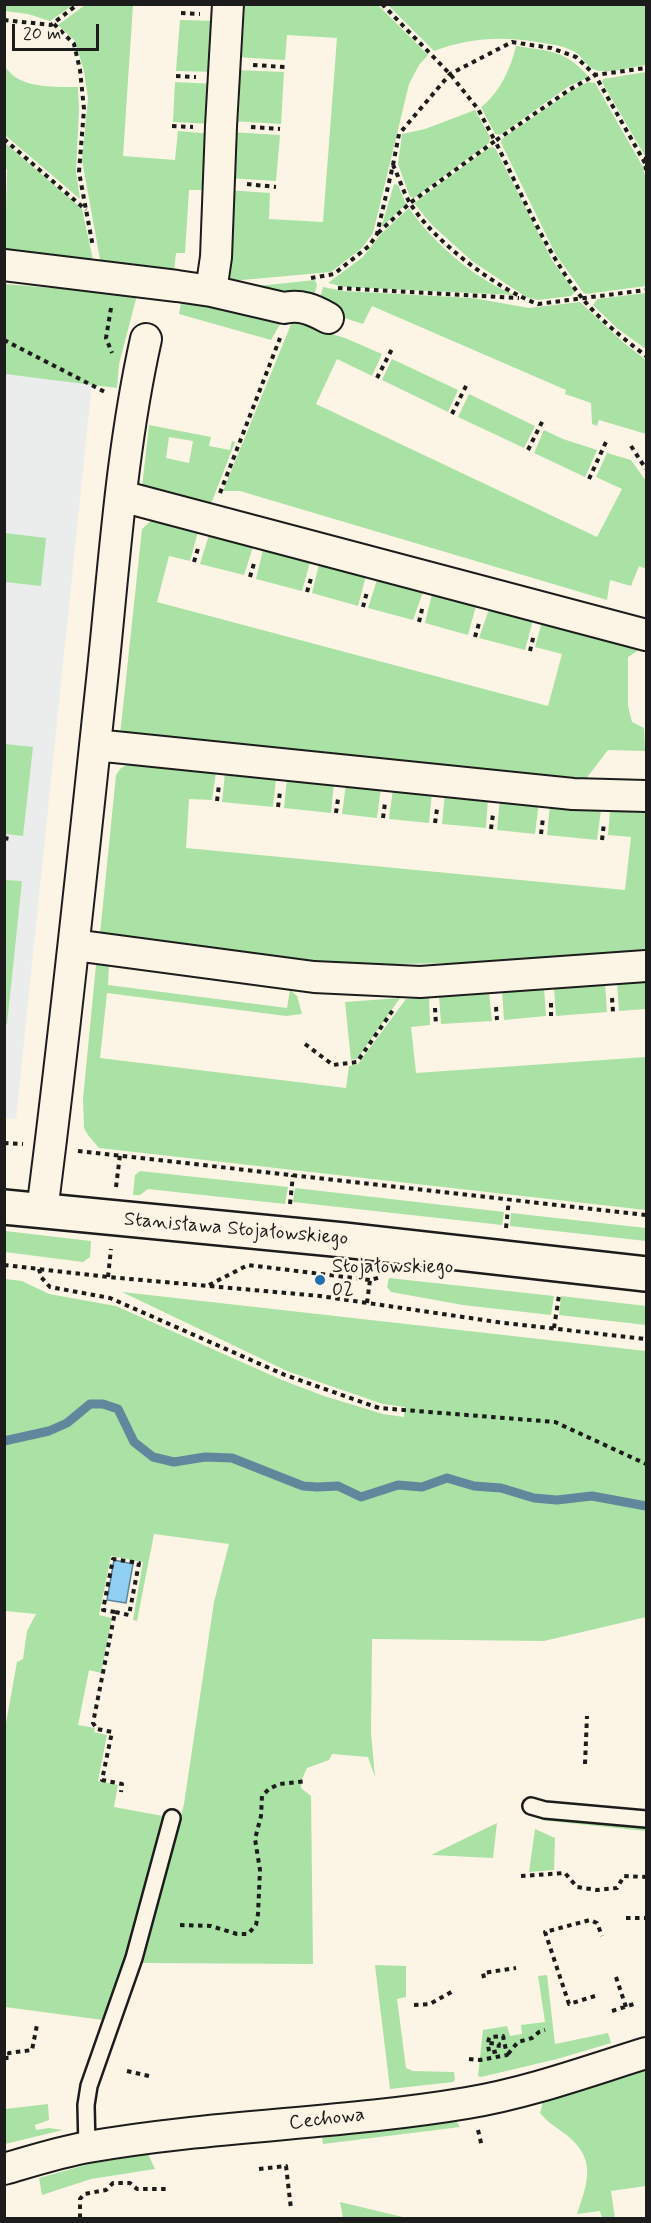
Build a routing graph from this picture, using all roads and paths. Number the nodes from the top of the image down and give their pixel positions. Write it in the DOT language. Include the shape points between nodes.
graph roads {
  1 [pos="78,4"];
  2 [pos="228,4"];
  3 [pos="382,4"];
  4 [pos="4,20"];
  5 [pos="54,24"];
  6 [pos="249,65"];
  7 [pos="285,67"];
  8 [pos="646,68"];
  9 [pos="450,74"];
  10 [pos="595,75"];
  11 [pos="245,127"];
  12 [pos="280,129"];
  13 [pos="4,139"];
  14 [pos="495,141"];
  15 [pos="646,157"];
  16 [pos="645,163"];
  17 [pos="393,165"];
  18 [pos="646,170"];
  19 [pos="243,184"];
  20 [pos="276,187"];
  21 [pos="410,203"];
  22 [pos="87,210"];
  23 [pos="377,234"];
  24 [pos="4,265"];
  25 [pos="106,276"];
  26 [pos="322,277"];
  27 [pos="333,287"];
  28 [pos="646,290"];
  29 [pos="211,291"];
  30 [pos="522,298"];
  31 [pos="583,299"];
  32 [pos="328,318"];
  33 [pos="147,339"];
  34 [pos="4,340"];
  35 [pos="279,341"];
  36 [pos="392,349"];
  37 [pos="646,356"];
  38 [pos="114,358"];
  39 [pos="376,378"];
  40 [pos="467,384"];
  41 [pos="133,406"];
  42 [pos="452,414"];
  43 [pos="543,420"];
  44 [pos="606,442"];
  45 [pos="631,446"];
  46 [pos="528,450"];
  47 [pos="646,470"];
  48 [pos="589,479"];
  49 [pos="121,496"];
  50 [pos="209,518"];
  51 [pos="646,635"];
  52 [pos="95,745"];
  53 [pos="646,796"];
  54 [pos="74,945"];
  55 [pos="646,966"];
  56 [pos="398,1004"];
  57 [pos="305,1044"];
  58 [pos="72,1150"];
  59 [pos="120,1155"];
  60 [pos="293,1174"];
  61 [pos="291,1188"];
  62 [pos="115,1195"];
  63 [pos="509,1199"];
  64 [pos="4,1207"];
  65 [pos="42,1211"];
  66 [pos="508,1212"];
  67 [pos="646,1215"];
  68 [pos="111,1243"];
  69 [pos="4,1266"];
  70 [pos="39,1269"];
  71 [pos="646,1274"];
  72 [pos="108,1277"];
  73 [pos="370,1280"];
  74 [pos="208,1285"];
  75 [pos="369,1289"];
  76 [pos="367,1303"];
  77 [pos="556,1315"];
  78 [pos="554,1328"];
  79 [pos="646,1339"];
  80 [pos="646,1464"];
  81 [pos="115,1612"];
  82 [pos="587,1716"];
  83 [pos="585,1764"];
  84 [pos="307,1782"];
  85 [pos="121,1792"];
  86 [pos="531,1806"];
  87 [pos="172,1818"];
  88 [pos="646,1819"];
  89 [pos="521,1876"];
  90 [pos="646,1877"];
  91 [pos="626,1918"];
  92 [pos="646,1918"];
  93 [pos="180,1925"];
  94 [pos="602,1936"];
  95 [pos="516,1968"];
  96 [pos="616,1977"];
  97 [pos="484,1978"];
  98 [pos="453,1991"];
  99 [pos="595,1996"];
  100 [pos="637,2003"];
  101 [pos="414,2005"];
  102 [pos="626,2007"];
  103 [pos="612,2011"];
  104 [pos="37,2025"];
  105 [pos="545,2030"];
  106 [pos="489,2043"];
  107 [pos="646,2053"];
  108 [pos="507,2055"];
  109 [pos="4,2058"];
  110 [pos="469,2059"];
  111 [pos="128,2071"];
  112 [pos="149,2076"];
  113 [pos="477,2124"];
  114 [pos="482,2147"];
  115 [pos="87,2148"];
  116 [pos="4,2169"];
  117 [pos="259,2169"];
  118 [pos="166,2189"];
  119 [pos="291,2208"];
  120 [pos="80,2218"];
  1 -- 5 [label="path"];
  2 -- 29 [label="street"];
  3 -- 9 [label="path"];
  4 -- 5 [label="path"];
  5 -- 22 [label="path" via="75,44 80,69 84,109 79,172"];
  6 -- 7 [label="path"];
  8 -- 10 [label="path"];
  9 -- 10 [label="path" via="512,42 551,48 576,57"];
  9 -- 14 [label="path" via="478,109"];
  9 -- 17 [label="path" via="399,134"];
  10 -- 14 [label="path"];
  10 -- 16 [label="path"];
  11 -- 12 [label="path"];
  13 -- 22 [label="path"];
  14 -- 21 [label="path"];
  14 -- 31 [label="path" via="555,259"];
  15 -- 16 [label="path"];
  16 -- 18 [label="path"];
  17 -- 21 [label="path"];
  17 -- 23 [label="path"];
  19 -- 20 [label="path"];
  21 -- 23 [label="path"];
  21 -- 30 [label="path" via="461,256"];
  22 -- 25 [label="path" via="97,264"];
  23 -- 26 [label="path" via="369,246 334,274"];
  24 -- 25 [label="street"];
  25 -- 29 [label="street"];
  25 -- 38 [label="path" via="106,338"];
  27 -- 30 [label="path"];
  28 -- 31 [label="path"];
  29 -- 32 [label="street" via="284,308 312,309"];
  30 -- 31 [label="path" via="538,304"];
  31 -- 37 [label="path"];
  33 -- 41 [label="street"];
  34 -- 41 [label="path"];
  35 -- 50 [label="path"];
  36 -- 39 [label="path"];
  40 -- 42 [label="path"];
  41 -- 49 [label="street"];
  43 -- 46 [label="path"];
  44 -- 48 [label="path"];
  45 -- 47 [label="path"];
  49 -- 50 [label="street"];
  49 -- 52 [label="street"];
  50 -- 51 [label="street"];
  52 -- 53 [label="street" via="573,794"];
  52 -- 54 [label="street"];
  54 -- 55 [label="street" via="314,977 420,982"];
  54 -- 65 [label="street"];
  56 -- 57 [label="path" via="357,1062 333,1065"];
  58 -- 59 [label="path"];
  59 -- 60 [label="path"];
  59 -- 62 [label="path"];
  60 -- 61 [label="path"];
  60 -- 63 [label="path"];
  63 -- 66 [label="path"];
  63 -- 67 [label="path"];
  64 -- 65 [label="street, Stanisława Stojałowskiego"];
  65 -- 71 [label="street, Stanisława Stojałowskiego"];
  68 -- 72 [label="path"];
  69 -- 70 [label="path"];
  70 -- 72 [label="path"];
  70 -- 80 [label="path" via="50,1287 110,1298 285,1375 379,1408 555,1422"];
  72 -- 74 [label="path"];
  73 -- 74 [label="path" via="248,1265"];
  74 -- 76 [label="path"];
  75 -- 76 [label="path"];
  76 -- 78 [label="path"];
  77 -- 78 [label="path"];
  78 -- 79 [label="path"];
  81 -- 81 [label="path" via="129,1615 139,1563 113,1558 104,1610"];
  81 -- 85 [label="path" via="93,1724 97,1729 112,1732 102,1780 123,1784"];
  82 -- 83 [label="path"];
  84 -- 93 [label="path" via="279,1784 262,1797 255,1839 260,1870 256,1925 248,1934 211,1926"];
  86 -- 88 [label="lane"];
  87 -- 115 [label="lane" via="134,1958 89,2086"];
  89 -- 90 [label="path" via="565,1873 577,1887 597,1890 617,1888 624,1876"];
  91 -- 92 [label="path"];
  94 -- 99 [label="path" via="597,1923 590,1920 545,1932 569,2004"];
  95 -- 97 [label="path" via="483,1972"];
  96 -- 102 [label="path"];
  98 -- 101 [label="path" via="430,2004"];
  100 -- 102 [label="path"];
  102 -- 103 [label="path"];
  104 -- 109 [label="path" via="32,2050 9,2053 10,2058"];
  105 -- 108 [label="path" via="518,2042"];
  106 -- 108 [label="path" via="490,2037 503,2036"];
  107 -- 115 [label="street, Cechowa" via="465,2104"];
  108 -- 110 [label="path"];
  111 -- 112 [label="path"];
  113 -- 114 [label="path"];
  115 -- 116 [label="street, Cechowa"];
  117 -- 119 [label="path" via="286,2166"];
  118 -- 120 [label="path" via="137,2189 130,2183 113,2183 106,2190 84,2193 80,2199"];
}
